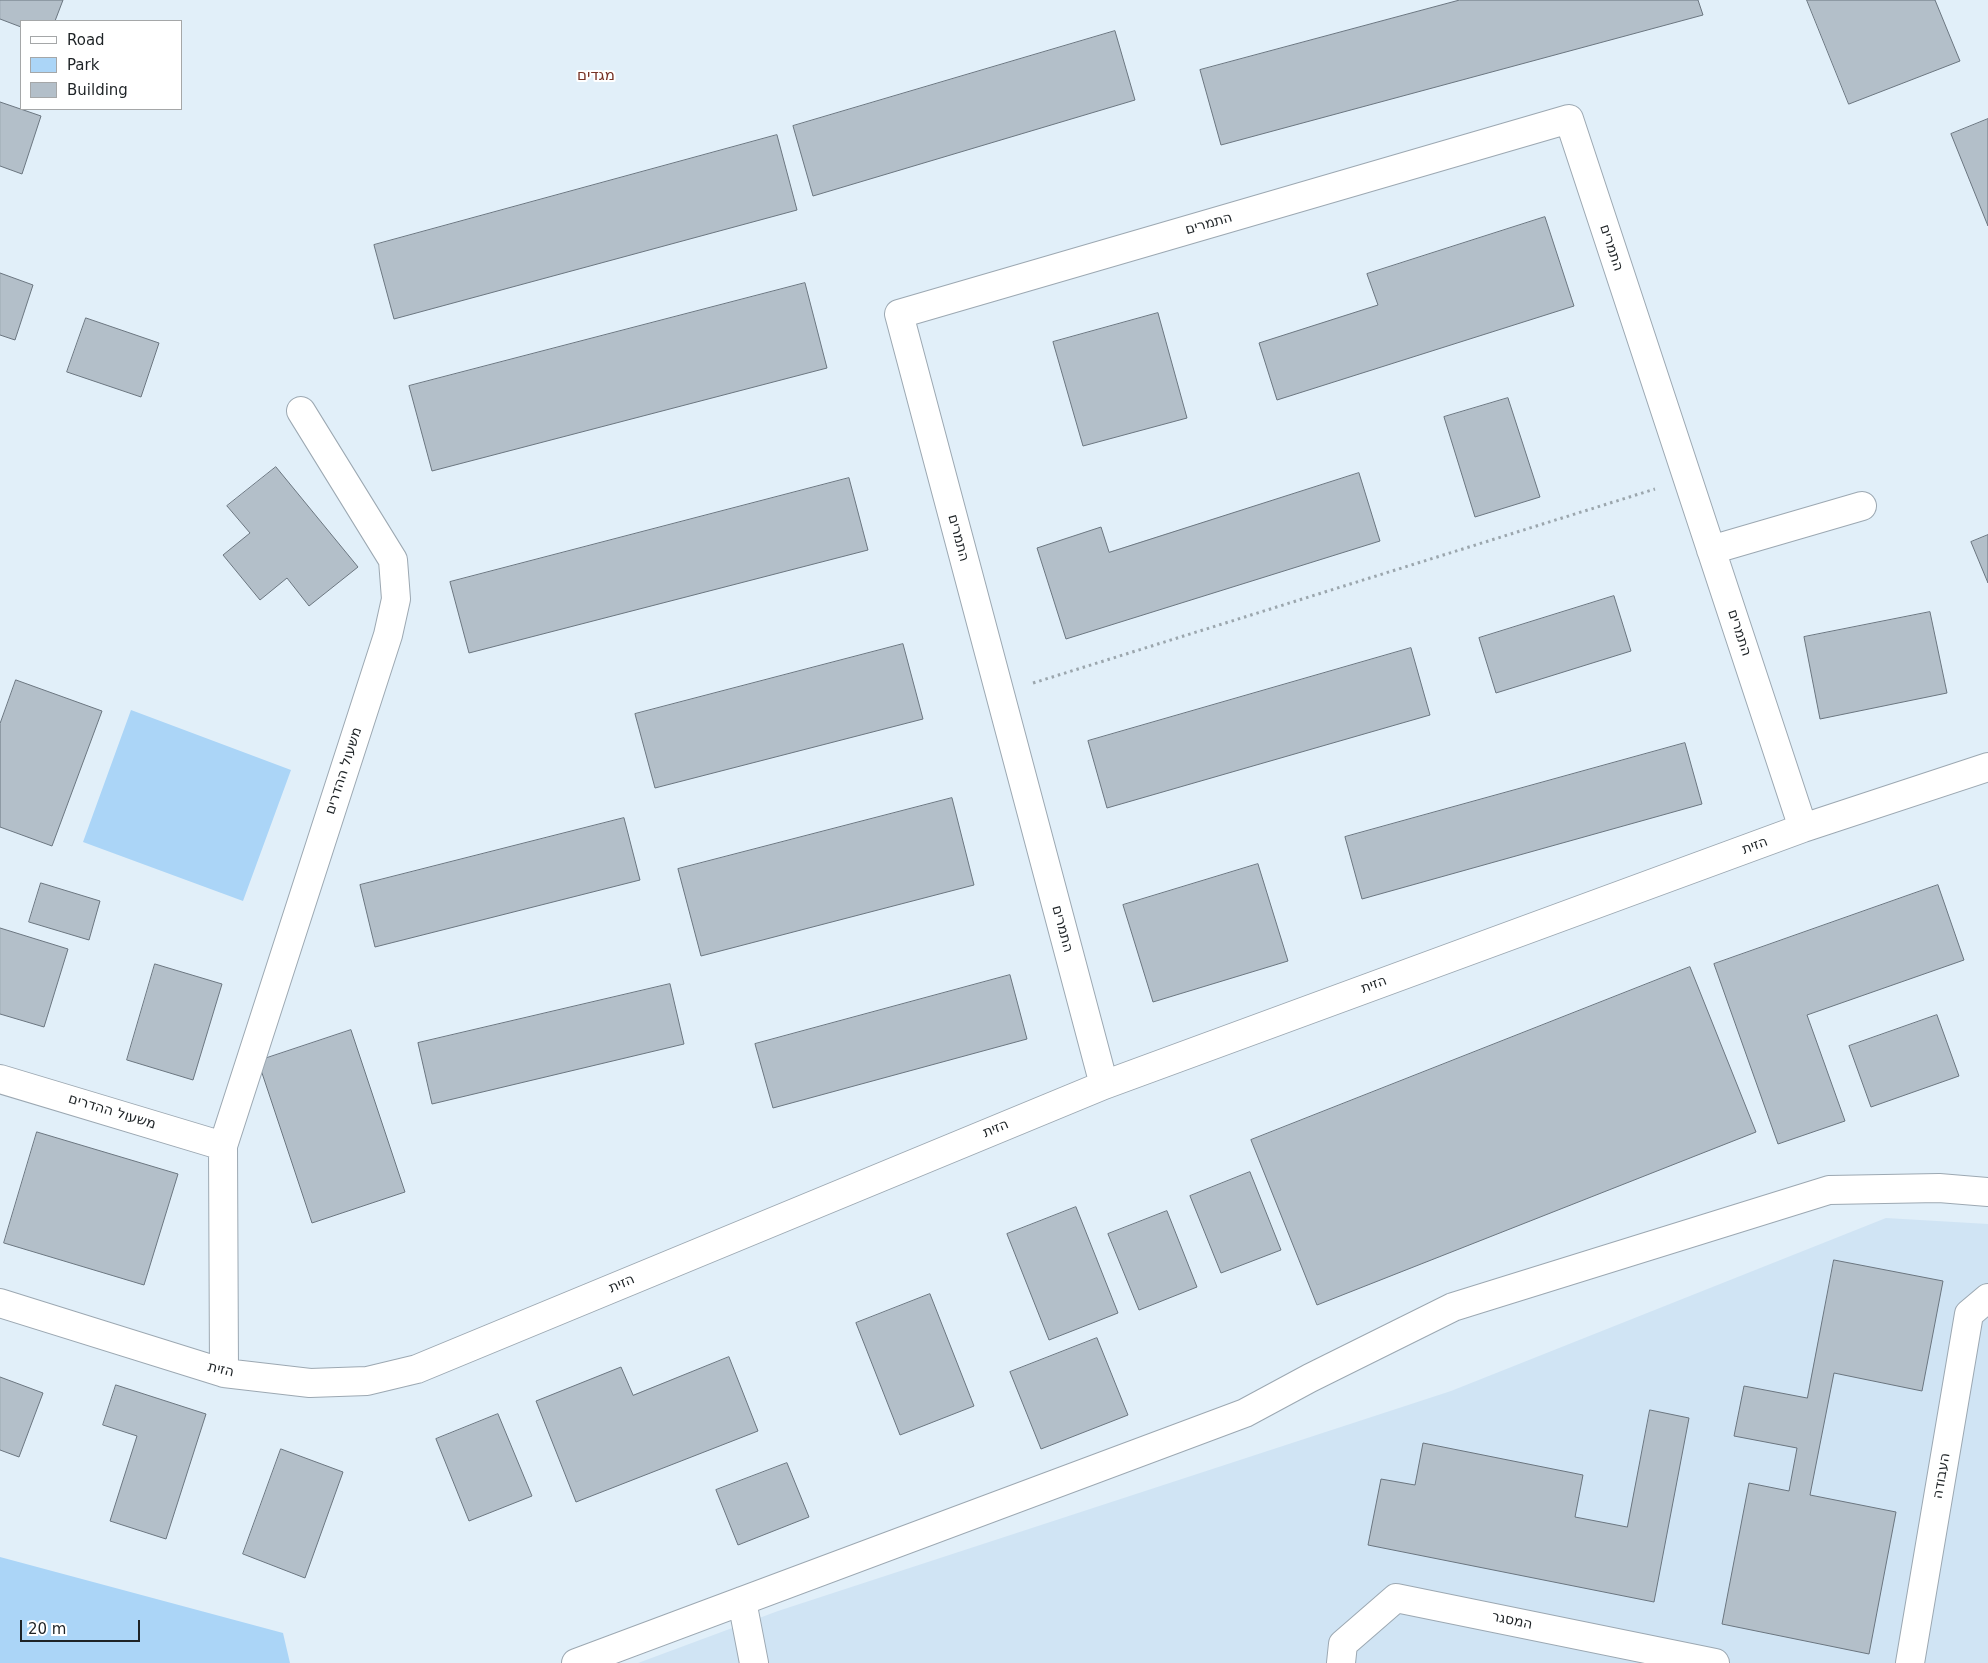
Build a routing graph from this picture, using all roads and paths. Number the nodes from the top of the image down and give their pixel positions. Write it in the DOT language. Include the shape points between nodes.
graph roads {
  1 [pos="302,411"];
  2 [pos="1688,479"];
  3 [pos="1862,506"];
  4 [pos="1711,550"];
  5 [pos="999,693"];
  6 [pos="1988,767"];
  7 [pos="1803,828"];
  8 [pos="0,1079"];
  9 [pos="1104,1085"];
  10 [pos="223,1146"];
  11 [pos="1988,1192"];
  12 [pos="1988,1298"];
  13 [pos="0,1304"];
  14 [pos="224,1373"];
  15 [pos="742,1601"];
  16 [pos="576,1663"];
  17 [pos="754,1663"];
  18 [pos="1341,1663"];
  19 [pos="1715,1663"];
  20 [pos="1910,1663"];
  1 -- 10 [label="street, משעול ההדרים" via="393,560 396,599 385,644"];
  2 -- 4 [label="street, התמרים"];
  2 -- 5 [label="path"];
  2 -- 5 [label="street, התמרים" via="1569,119 899,314"];
  3 -- 4 [label="street"];
  4 -- 7 [label="street, התמרים"];
  5 -- 9 [label="street, התמרים"];
  6 -- 7 [label="street, הזית"];
  7 -- 9 [label="street, הזית"];
  8 -- 10 [label="street, משעול ההדרים"];
  9 -- 14 [label="street, הזית" via="417,1369 367,1381 310,1383"];
  10 -- 14 [label="street, משעול ההדרים"];
  11 -- 15 [label="street" via="1939,1188 1829,1190 1453,1307 1245,1413"];
  12 -- 20 [label="street, העבודה" via="1969,1314"];
  13 -- 14 [label="street, הזית"];
  15 -- 16 [label="street"];
  15 -- 17 [label="street"];
  18 -- 19 [label="street, המסגר" via="1343,1644 1396,1598"];
}
